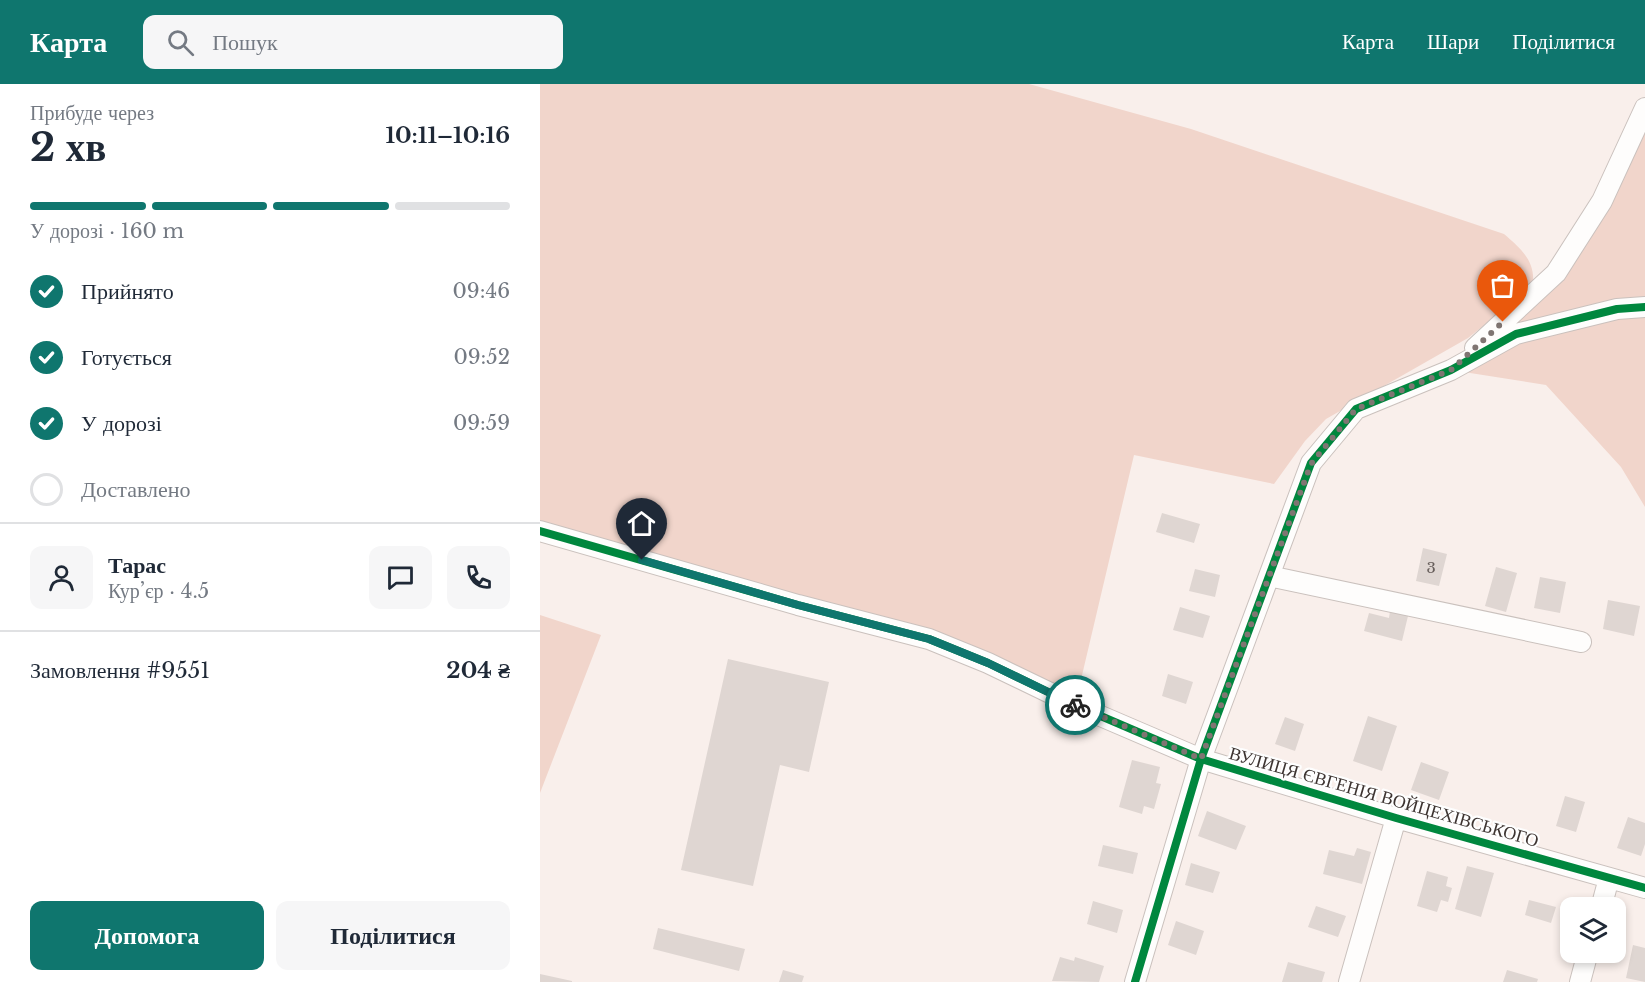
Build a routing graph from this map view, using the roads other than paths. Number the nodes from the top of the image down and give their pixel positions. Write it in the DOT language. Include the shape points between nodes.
graph roads {
  1 [pos="1645,108"];
  2 [pos="1645,308"];
  3 [pos="1451,370"];
  4 [pos="540,531"];
  5 [pos="1269,576"];
  6 [pos="1581,642"];
  7 [pos="1201,759"];
  8 [pos="1396,818"];
  9 [pos="1609,878"];
  10 [pos="1645,888"];
  11 [pos="1604,897"];
  12 [pos="1585,963"];
  13 [pos="1135,982"];
  14 [pos="1348,982"];
  15 [pos="1580,982"];
  1 -- 3 [label="street" via="1602,201 1556,273"];
  2 -- 3 [label="street" via="1617,309 1516,334"];
  3 -- 5 [label="street" via="1356,409 1311,464"];
  4 -- 7 [label="street, ВУЛИЦЯ ЄВГЕНІЯ ВОЙЦЕХІВСЬКОГО" via="929,639"];
  5 -- 6 [label="street"];
  5 -- 7 [label="street"];
  7 -- 8 [label="street, ВУЛИЦЯ ЄВГЕНІЯ ВОЙЦЕХІВСЬКОГО"];
  7 -- 13 [label="street"];
  8 -- 9 [label="street, ВУЛИЦЯ ЄВГЕНІЯ ВОЙЦЕХІВСЬКОГО"];
  8 -- 14 [label="street"];
  9 -- 10 [label="street, ВУЛИЦЯ ЄВГЕНІЯ ВОЙЦЕХІВСЬКОГО"];
  9 -- 11 [label="street"];
  12 -- 15 [label="street"];
}
